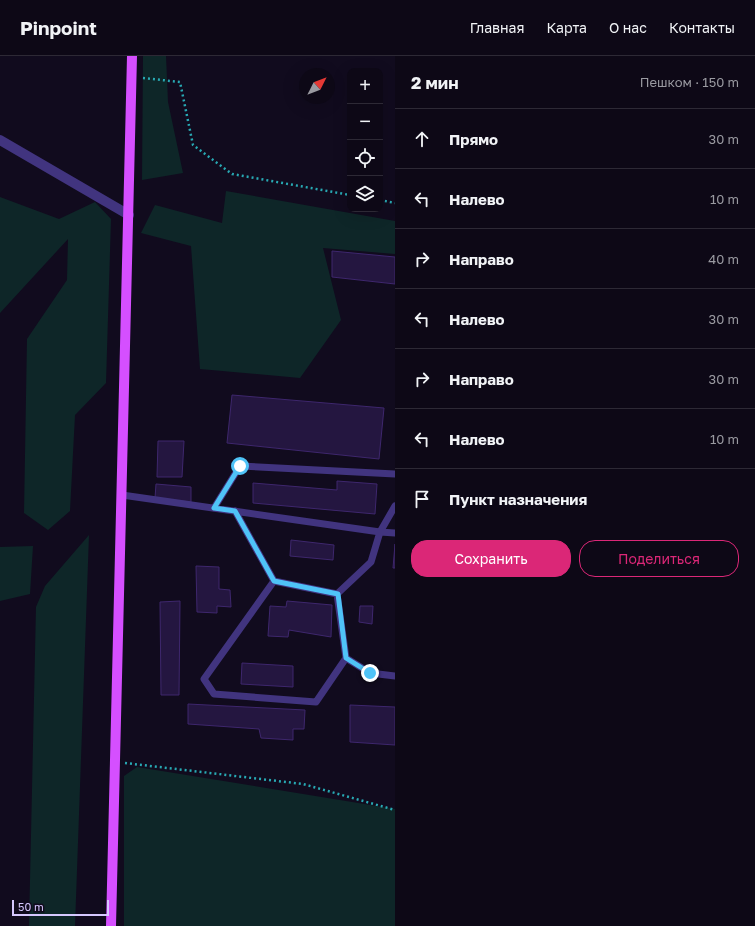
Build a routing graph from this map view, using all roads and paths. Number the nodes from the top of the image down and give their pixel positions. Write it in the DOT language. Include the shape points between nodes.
graph roads {
  1 [pos="132,56"];
  2 [pos="132,76"];
  3 [pos="0,140"];
  4 [pos="347,194"];
  5 [pos="383,201"];
  6 [pos="395,203"];
  7 [pos="129,215"];
  8 [pos="395,474"];
  9 [pos="122,495"];
  10 [pos="395,506"];
  11 [pos="214,508"];
  12 [pos="235,511"];
  13 [pos="380,532"];
  14 [pos="395,533"];
  15 [pos="274,581"];
  16 [pos="338,594"];
  17 [pos="346,658"];
  18 [pos="395,676"];
  19 [pos="115,762"];
  20 [pos="395,810"];
  21 [pos="111,926"];
  1 -- 2 [label="main road"];
  2 -- 4 [label="path" via="180,82 193,145 232,174"];
  2 -- 7 [label="main road"];
  3 -- 7 [label="street"];
  5 -- 6 [label="path"];
  7 -- 9 [label="main road"];
  8 -- 11 [label="lane" via="240,466"];
  9 -- 11 [label="lane"];
  9 -- 19 [label="main road"];
  10 -- 13 [label="lane"];
  11 -- 12 [label="lane"];
  12 -- 13 [label="lane"];
  12 -- 15 [label="lane"];
  13 -- 14 [label="lane"];
  13 -- 16 [label="lane" via="371,562"];
  15 -- 16 [label="lane"];
  15 -- 17 [label="lane" via="204,679 214,694 316,702"];
  16 -- 17 [label="lane"];
  17 -- 18 [label="lane" via="370,673"];
  19 -- 20 [label="path" via="303,784"];
  19 -- 21 [label="main road"];
}
